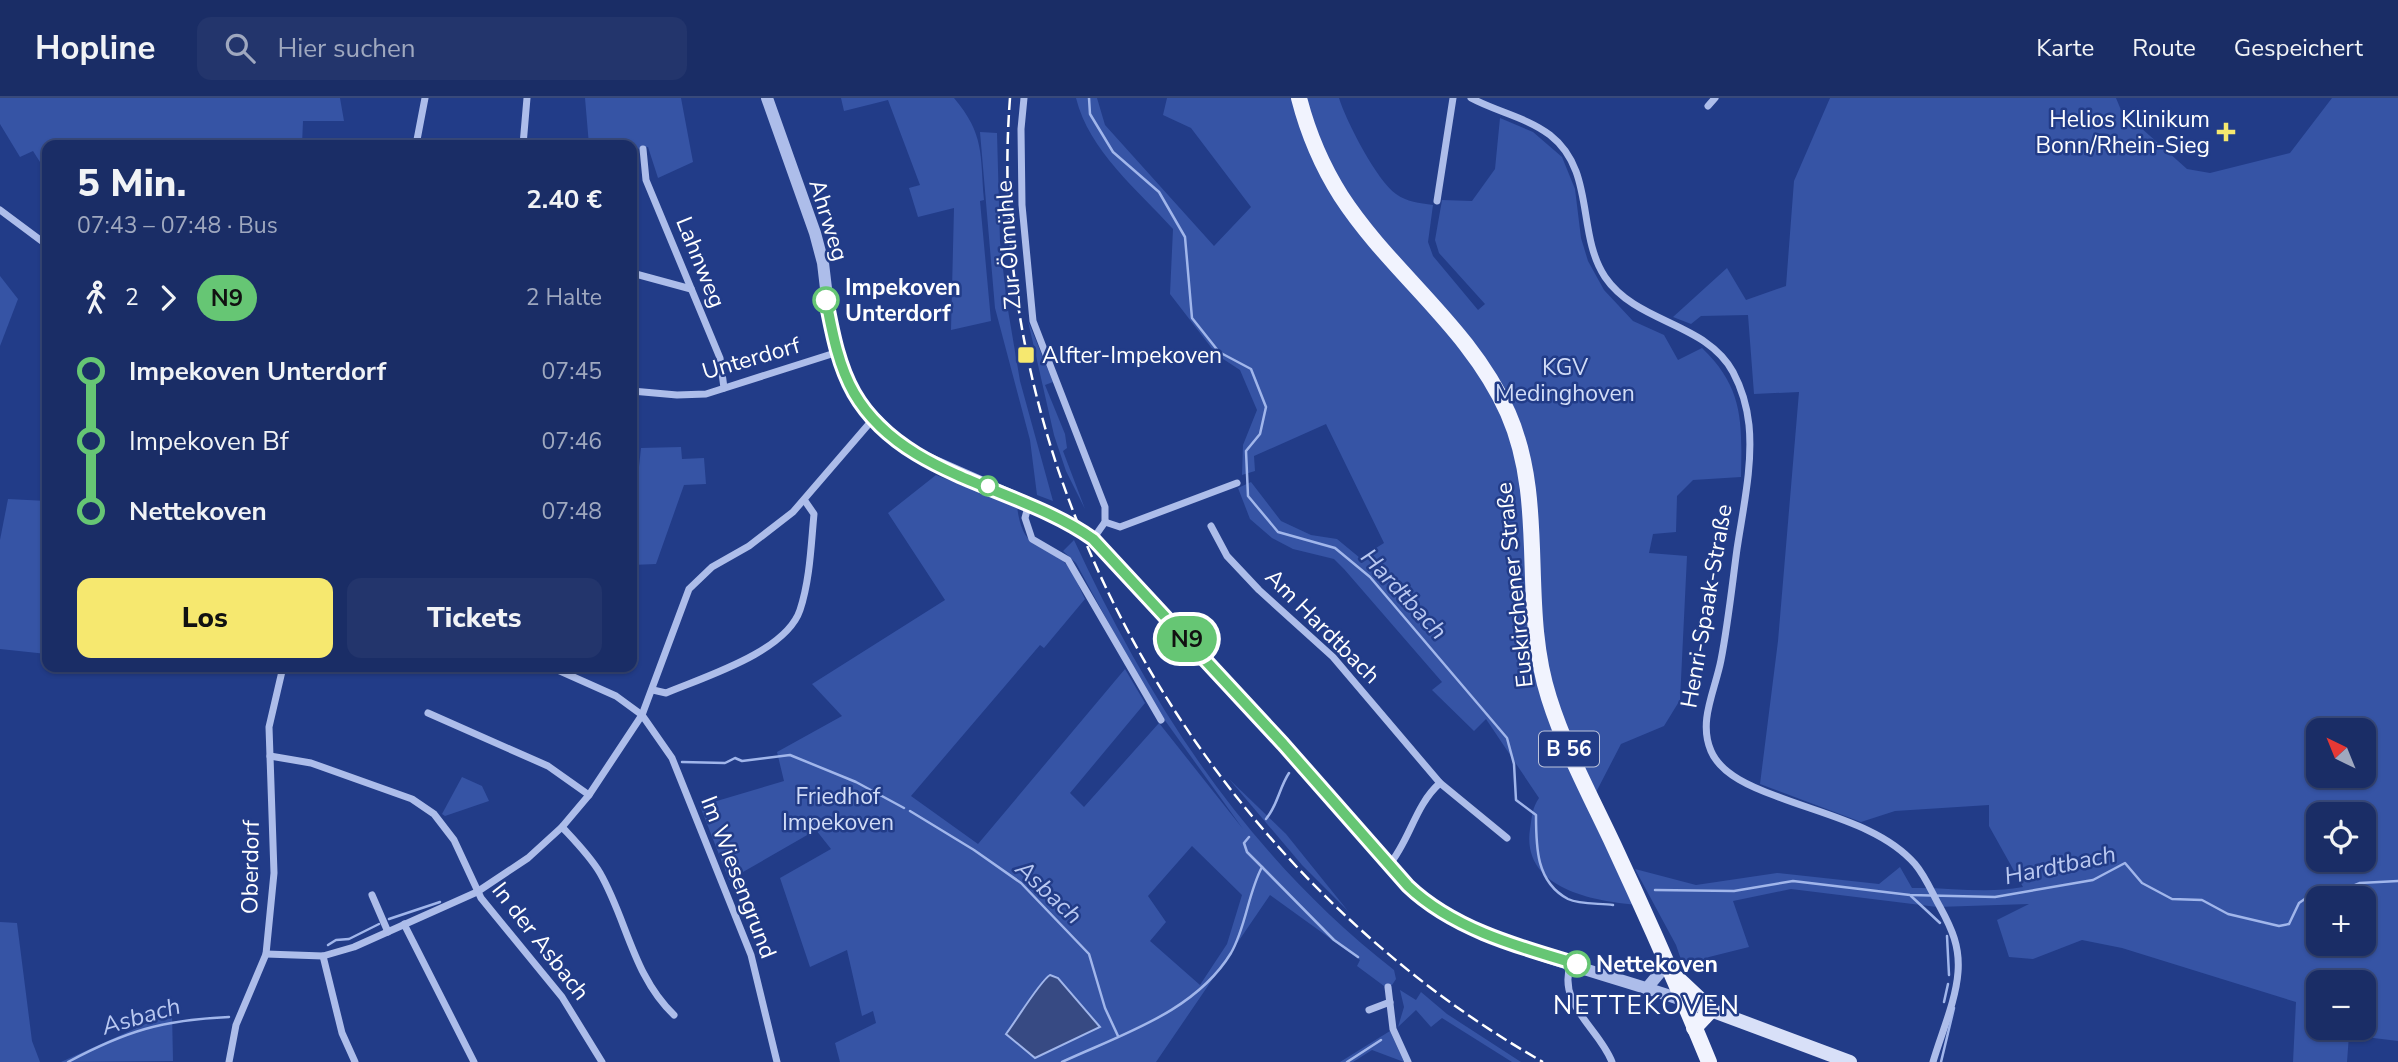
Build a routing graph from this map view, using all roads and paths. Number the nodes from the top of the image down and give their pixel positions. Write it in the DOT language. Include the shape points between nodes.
graph roads {
  1 [pos="425,98"];
  2 [pos="527,98"];
  3 [pos="767,98"];
  4 [pos="1024,98"];
  5 [pos="1300,98"];
  6 [pos="1453,98"];
  7 [pos="1471,98"];
  8 [pos="1715,98"];
  9 [pos="1708,106"];
  10 [pos="417,140"];
  11 [pos="523,140"];
  12 [pos="643,149"];
  13 [pos="1437,201"];
  14 [pos="0,210"];
  15 [pos="42,241"];
  16 [pos="637,274"];
  17 [pos="691,289"];
  18 [pos="838,352"];
  19 [pos="1734,357"];
  20 [pos="1725,360"];
  21 [pos="724,388"];
  22 [pos="637,391"];
  23 [pos="874,418"];
  24 [pos="1237,482"];
  25 [pos="804,501"];
  26 [pos="1029,503"];
  27 [pos="1105,522"];
  28 [pos="1211,526"];
  29 [pos="1093,539"];
  30 [pos="282,672"];
  31 [pos="562,672"];
  32 [pos="653,690"];
  33 [pos="428,713"];
  34 [pos="642,715"];
  35 [pos="1161,720"];
  36 [pos="270,756"];
  37 [pos="1440,783"];
  38 [pos="589,795"];
  39 [pos="562,827"];
  40 [pos="1507,838"];
  41 [pos="1389,865"];
  42 [pos="477,892"];
  43 [pos="372,895"];
  44 [pos="404,925"];
  45 [pos="388,932"];
  46 [pos="266,954"];
  47 [pos="323,956"];
  48 [pos="1571,963"];
  49 [pos="1668,967"];
  50 [pos="1388,987"];
  51 [pos="1647,988"];
  52 [pos="1682,1000"];
  53 [pos="1390,1002"];
  54 [pos="1369,1010"];
  55 [pos="1711,1010"];
  56 [pos="674,1015"];
  57 [pos="1694,1028"];
  58 [pos="229,1062"];
  59 [pos="355,1062"];
  60 [pos="474,1062"];
  61 [pos="602,1062"];
  62 [pos="777,1062"];
  63 [pos="1408,1062"];
  64 [pos="1612,1062"];
  65 [pos="1709,1062"];
  66 [pos="1850,1062"];
  67 [pos="1933,1062"];
  1 -- 10 [label="street"];
  2 -- 11 [label="street"];
  3 -- 18 [label="street, Ahrweg" via="813,223"];
  4 -- 27 [label="street, Zur Ölmühle" via="1022,205 1033,321 1101,492"];
  5 -- 49 [label="main road, Euskirchener Straße / B 56" via="1314,146 1341,196 1467,344 1508,414 1531,499 1538,627 1548,697"];
  6 -- 13 [label="street"];
  7 -- 20 [label="street, Henri-Spaak-Straße" via="1530,122 1552,137 1583,186 1594,254 1603,275 1637,309 1704,341"];
  8 -- 9 [label="street"];
  12 -- 17 [label="street, Lahnweg" via="646,180"];
  14 -- 15 [label="street"];
  16 -- 17 [label="street"];
  17 -- 21 [label="street, Lahnweg" via="720,358"];
  18 -- 21 [label="street, Unterdorf"];
  18 -- 23 [label="street, Ahrweg" via="852,390"];
  19 -- 20 [label="street"];
  20 -- 67 [label="street, Henri-Spaak-Straße" via="1746,403 1749,429 1747,476 1721,660 1705,723 1710,748 1714,757 1750,786 1891,843 1915,864 1956,939 1958,974"];
  21 -- 22 [label="street, Unterdorf" via="706,394"];
  23 -- 25 [label="street"];
  23 -- 26 [label="street, Ahrweg" via="917,454"];
  24 -- 27 [label="street" via="1120,527"];
  25 -- 32 [label="street" via="689,589"];
  25 -- 32 [label="street" via="814,514 805,589 789,627 750,657 666,693"];
  26 -- 29 [label="street, Ahrweg"];
  26 -- 35 [label="street" via="1025,518 1032,539 1068,560"];
  27 -- 29 [label="street"];
  28 -- 37 [label="street, Am Hardtbach" via="1227,555 1333,657"];
  29 -- 41 [label="street, Ahrweg"];
  30 -- 36 [label="street, Oberdorf" via="269,727"];
  31 -- 34 [label="street, Im Wiesengrund" via="616,696"];
  32 -- 34 [label="street"];
  33 -- 38 [label="street" via="548,766"];
  34 -- 38 [label="street"];
  34 -- 62 [label="street, Im Wiesengrund" via="672,758 751,955"];
  36 -- 42 [label="street, In der Asbach" via="311,762 412,799 440,820 454,839"];
  36 -- 46 [label="street, Oberdorf" via="274,873"];
  37 -- 40 [label="street, Am Hardtbach"];
  37 -- 41 [label="street" via="1423,803 1402,850"];
  38 -- 39 [label="street"];
  39 -- 42 [label="street" via="528,858"];
  39 -- 56 [label="street" via="600,873 643,974 659,1001"];
  41 -- 48 [label="street, Ahrweg" via="1417,895 1445,914"];
  42 -- 44 [label="street"];
  42 -- 61 [label="street, In der Asbach" via="562,998"];
  43 -- 45 [label="street"];
  44 -- 45 [label="street"];
  44 -- 60 [label="street"];
  45 -- 47 [label="street"];
  46 -- 47 [label="street"];
  46 -- 58 [label="street, Oberdorf" via="236,1026"];
  47 -- 59 [label="street" via="342,1033"];
  48 -- 51 [label="street, Ahrweg"];
  48 -- 64 [label="street" via="1566,975 1574,1007 1605,1044"];
  49 -- 51 [label="street"];
  49 -- 52 [label="main road, Euskirchener Straße / B 56"];
  49 -- 55 [label="main road"];
  50 -- 53 [label="street"];
  51 -- 52 [label="street, Ahrweg"];
  52 -- 55 [label="main road"];
  52 -- 57 [label="main road, Euskirchener Straße / B 56"];
  53 -- 54 [label="street"];
  53 -- 63 [label="street" via="1396,1041"];
  55 -- 57 [label="main road"];
  55 -- 66 [label="main road"];
  57 -- 65 [label="main road, Euskirchener Straße / B 56"];
}
